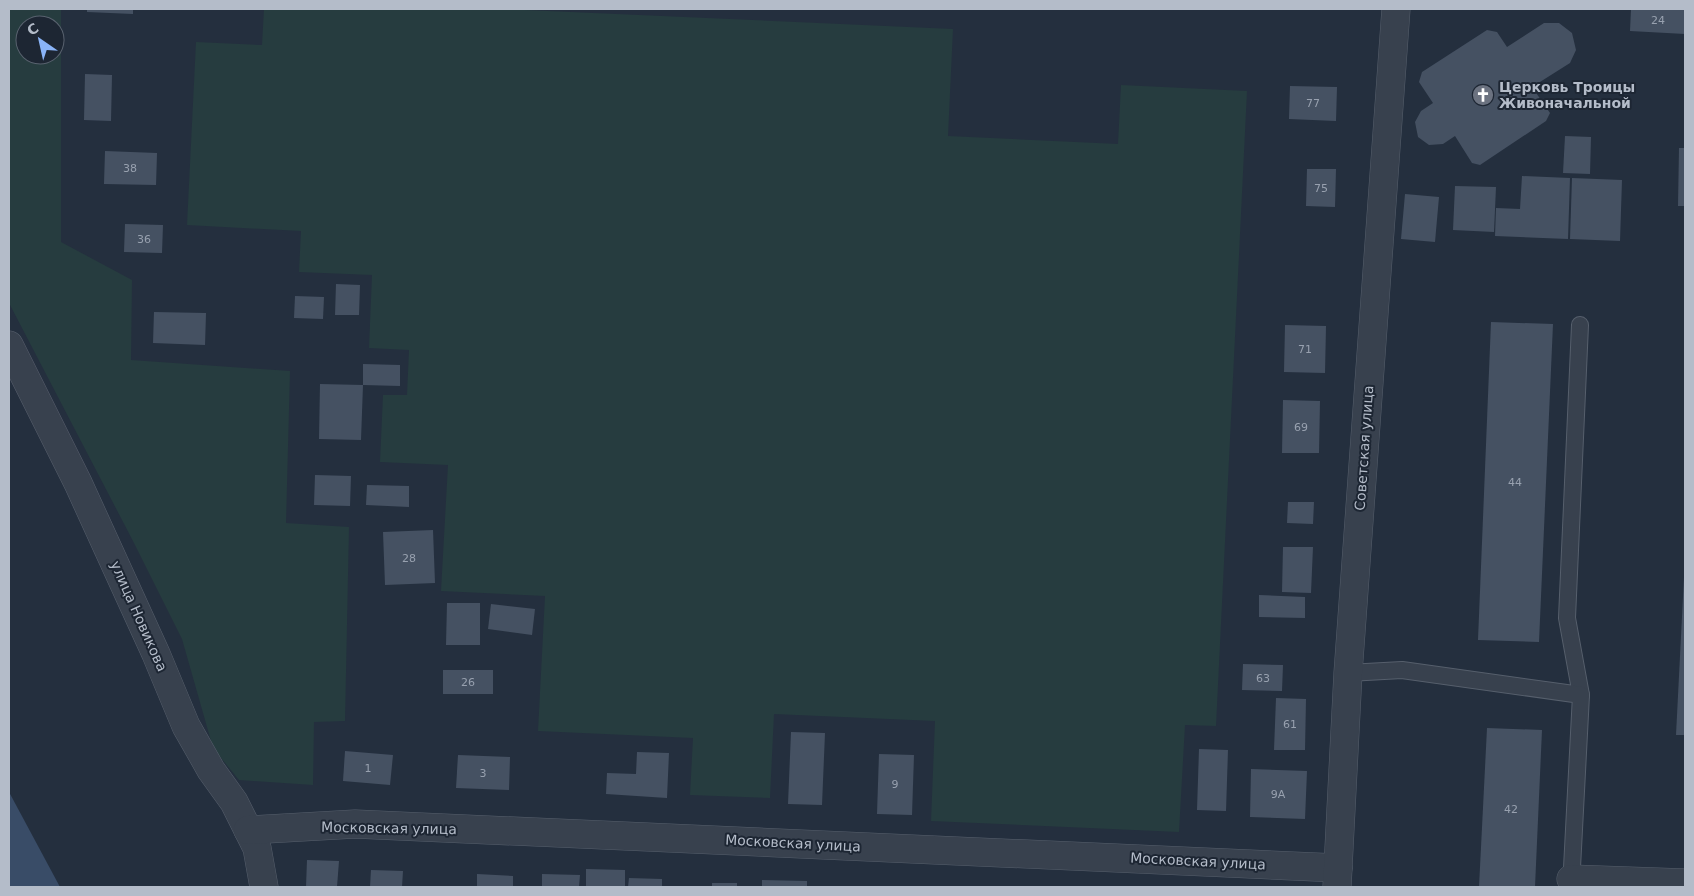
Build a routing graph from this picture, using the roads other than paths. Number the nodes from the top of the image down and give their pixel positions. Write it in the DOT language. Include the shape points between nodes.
graph roads {
  1 [pos="1396,9"];
  2 [pos="1580,325"];
  3 [pos="9,345"];
  4 [pos="1348,673"];
  5 [pos="1581,696"];
  6 [pos="248,830"];
  7 [pos="1338,877"];
  8 [pos="1571,883"];
  9 [pos="1685,883"];
  10 [pos="264,887"];
  1 -- 4 [label="street, Советская улица"];
  2 -- 5 [label="lane" via="1567,618"];
  3 -- 6 [label="street, улица Новикова" via="78,483 186,726"];
  4 -- 5 [label="lane" via="1402,670"];
  4 -- 7 [label="street, Советская улица"];
  5 -- 8 [label="lane"];
  6 -- 7 [label="street, Московская улица" via="354,824"];
  6 -- 10 [label="street, улица Новикова" via="257,848"];
  8 -- 9 [label="street"];
}
